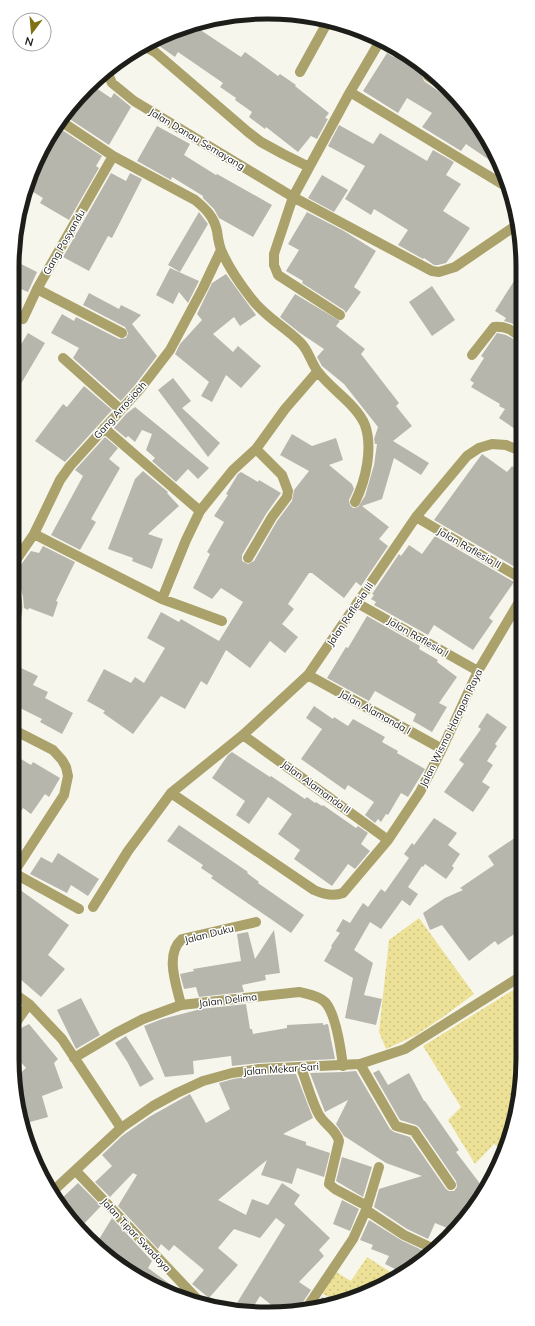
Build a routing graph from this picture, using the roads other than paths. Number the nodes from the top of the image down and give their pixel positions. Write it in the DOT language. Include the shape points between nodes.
graph roads {
  1 [pos="325,26"];
  2 [pos="378,45"];
  3 [pos="149,49"];
  4 [pos="300,72"];
  5 [pos="109,76"];
  6 [pos="350,92"];
  7 [pos="65,124"];
  8 [pos="113,156"];
  9 [pos="309,167"];
  10 [pos="501,184"];
  11 [pos="293,197"];
  12 [pos="513,228"];
  13 [pos="221,250"];
  14 [pos="37,289"];
  15 [pos="340,315"];
  16 [pos="19,318"];
  17 [pos="122,333"];
  18 [pos="516,333"];
  19 [pos="472,354"];
  20 [pos="63,358"];
  21 [pos="317,372"];
  22 [pos="120,409"];
  23 [pos="104,428"];
  24 [pos="256,449"];
  25 [pos="516,449"];
  26 [pos="355,502"];
  27 [pos="200,511"];
  28 [pos="416,517"];
  29 [pos="34,534"];
  30 [pos="19,556"];
  31 [pos="248,558"];
  32 [pos="516,575"];
  33 [pos="162,599"];
  34 [pos="358,603"];
  35 [pos="516,607"];
  36 [pos="222,621"];
  37 [pos="478,671"];
  38 [pos="308,675"];
  39 [pos="19,733"];
  40 [pos="243,735"];
  41 [pos="442,749"];
  42 [pos="171,793"];
  43 [pos="388,840"];
  44 [pos="19,863"];
  45 [pos="19,878"];
  46 [pos="93,907"];
  47 [pos="79,909"];
  48 [pos="256,922"];
  49 [pos="516,979"];
  50 [pos="19,997"];
  51 [pos="29,1004"];
  52 [pos="181,1005"];
  53 [pos="19,1018"];
  54 [pos="74,1058"];
  55 [pos="360,1064"];
  56 [pos="343,1066"];
  57 [pos="301,1068"];
  58 [pos="121,1128"];
  59 [pos="379,1167"];
  60 [pos="76,1171"];
  61 [pos="451,1186"];
  62 [pos="56,1189"];
  63 [pos="367,1208"];
  64 [pos="429,1247"];
  65 [pos="194,1296"];
  66 [pos="311,1303"];
  1 -- 4 [label="street"];
  2 -- 6 [label="street"];
  3 -- 9 [label="street" via="261,142"];
  5 -- 11 [label="street, Jalan Danau Semayang" via="112,83 134,100"];
  6 -- 9 [label="street"];
  6 -- 10 [label="street"];
  7 -- 8 [label="street"];
  8 -- 13 [label="street" via="204,207 215,223"];
  8 -- 14 [label="street, Gang Posyandu"];
  9 -- 11 [label="street"];
  11 -- 12 [label="street, Jalan Danau Semayang" via="432,271 439,272 455,267"];
  11 -- 15 [label="street" via="274,254 274,265 278,275"];
  13 -- 21 [label="street" via="252,300 270,319 302,344"];
  13 -- 22 [label="street, Gang Arrosioah" via="170,350 140,389"];
  14 -- 16 [label="street, Gang Posyandu" via="22,319"];
  14 -- 17 [label="street"];
  18 -- 19 [label="street" via="503,326 494,327"];
  20 -- 22 [label="street"];
  21 -- 24 [label="street" via="285,409"];
  21 -- 26 [label="street" via="354,409 365,425 368,438 367,457"];
  22 -- 23 [label="street, Gang Arrosioah"];
  23 -- 27 [label="street"];
  23 -- 29 [label="street, Gang Arrosioah" via="60,480"];
  24 -- 27 [label="street" via="233,470"];
  24 -- 31 [label="street" via="282,475 288,491 287,497"];
  25 -- 28 [label="street, Jalan Raflesia III" via="492,444 479,448 467,456"];
  27 -- 33 [label="street"];
  28 -- 32 [label="street, Jalan Raflesia II"];
  28 -- 34 [label="street, Jalan Raflesia III"];
  29 -- 30 [label="street, Gang Arrosioah"];
  29 -- 33 [label="street"];
  33 -- 36 [label="street"];
  34 -- 37 [label="street, Jalan Raflesia I"];
  34 -- 38 [label="street, Jalan Raflesia III"];
  35 -- 37 [label="street, Jalan Wisma Harapan Raya"];
  37 -- 41 [label="street, Jalan Wisma Harapan Raya"];
  38 -- 40 [label="street, Jalan Raflesia III"];
  38 -- 41 [label="street, Jalan Alamanda I"];
  39 -- 44 [label="street" via="53,750 64,764 68,776 64,794"];
  40 -- 42 [label="street, Jalan Raflesia III"];
  40 -- 43 [label="street, Jalan Alamanda II"];
  41 -- 43 [label="street, Jalan Wisma Harapan Raya" via="420,792"];
  42 -- 43 [label="street, Jalan Wisma Harapan Raya" via="321,894 343,893"];
  42 -- 46 [label="street, Jalan Raflesia III" via="128,851"];
  45 -- 47 [label="street"];
  48 -- 52 [label="street, Jalan Duku" via="182,939 177,944 173,968"];
  49 -- 55 [label="street, Jalan Mekar Sari" via="405,1049"];
  50 -- 51 [label="street"];
  51 -- 53 [label="street"];
  51 -- 54 [label="street" via="62,1039"];
  52 -- 54 [label="street, Jalan Delima" via="122,1029"];
  52 -- 56 [label="street, Jalan Delima" via="299,992 316,997 324,1001 330,1009"];
  54 -- 58 [label="street"];
  55 -- 56 [label="street, Jalan Mekar Sari"];
  55 -- 61 [label="street" via="396,1126 414,1131"];
  56 -- 57 [label="street, Jalan Mekar Sari"];
  57 -- 58 [label="street, Jalan Mekar Sari" via="259,1069 203,1081 153,1106"];
  57 -- 63 [label="street" via="319,1114 340,1141 329,1184"];
  58 -- 60 [label="street, Jalan Mekar Sari"];
  59 -- 63 [label="street"];
  60 -- 62 [label="street, Jalan Mekar Sari"];
  60 -- 65 [label="street, Jalan Tipar Swadaya"];
  63 -- 64 [label="street" via="404,1235"];
  63 -- 66 [label="street" via="353,1239"];
}
